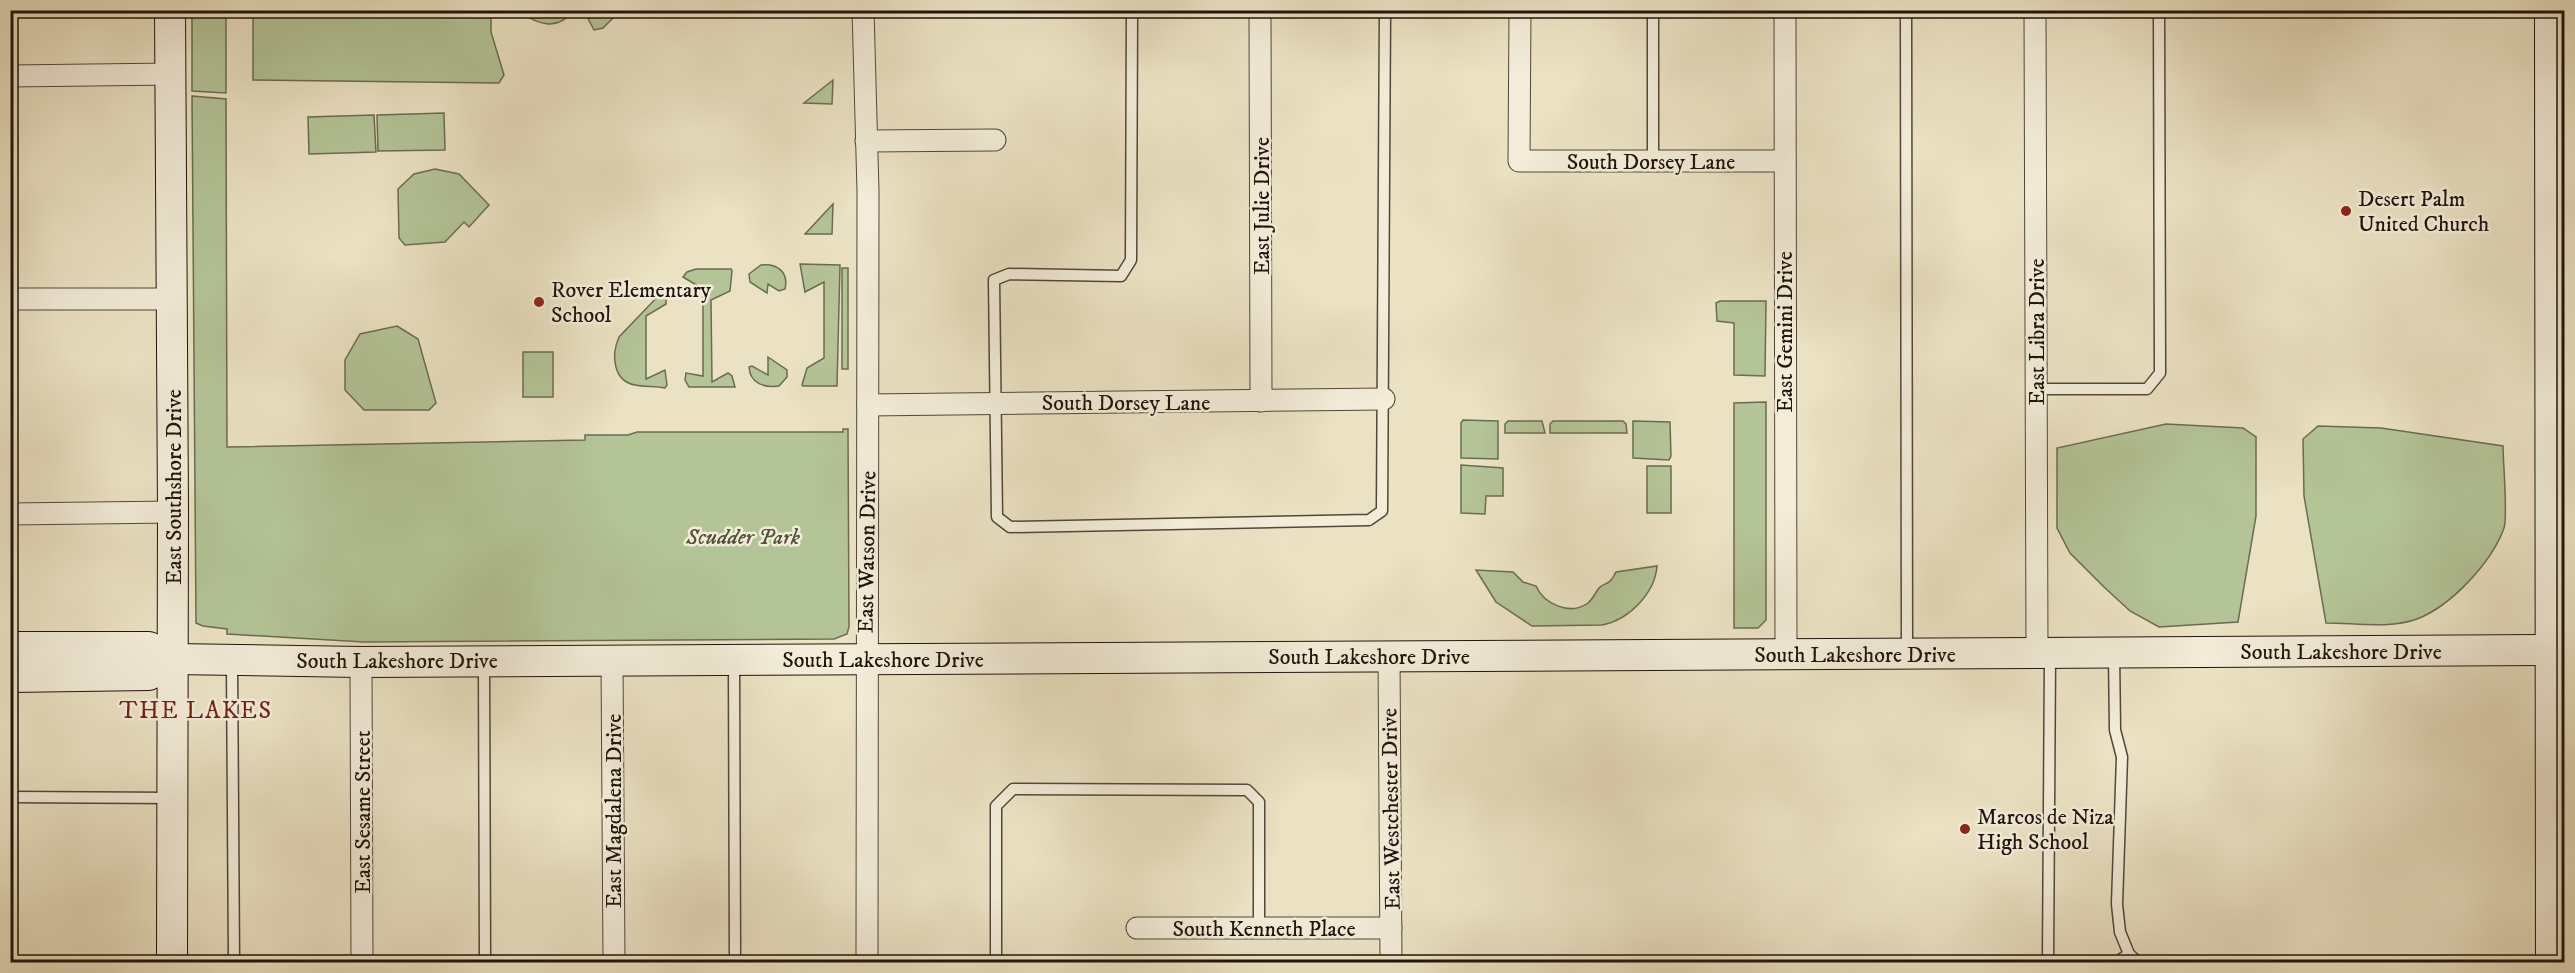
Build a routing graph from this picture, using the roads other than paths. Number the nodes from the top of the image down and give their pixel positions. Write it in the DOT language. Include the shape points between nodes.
graph roads {
  1 [pos="170,10"];
  2 [pos="863,10"];
  3 [pos="1132,10"];
  4 [pos="1260,10"];
  5 [pos="1385,10"];
  6 [pos="1520,10"];
  7 [pos="1653,10"];
  8 [pos="1785,10"];
  9 [pos="1906,10"];
  10 [pos="2035,10"];
  11 [pos="2159,10"];
  12 [pos="2550,10"];
  13 [pos="171,74"];
  14 [pos="10,76"];
  15 [pos="995,140"];
  16 [pos="866,141"];
  17 [pos="1653,161"];
  18 [pos="1784,161"];
  19 [pos="2557,209"];
  20 [pos="10,299"];
  21 [pos="171,299"];
  22 [pos="2036,389"];
  23 [pos="1384,399"];
  24 [pos="1261,401"];
  25 [pos="995,403"];
  26 [pos="868,405"];
  27 [pos="173,512"];
  28 [pos="10,514"];
  29 [pos="10,647"];
  30 [pos="2558,650"];
  31 [pos="2114,652"];
  32 [pos="2043,653"];
  33 [pos="1786,654"];
  34 [pos="1907,654"];
  35 [pos="1389,656"];
  36 [pos="173,659"];
  37 [pos="232,659"];
  38 [pos="865,659"];
  39 [pos="612,660"];
  40 [pos="734,660"];
  41 [pos="484,661"];
  42 [pos="361,662"];
  43 [pos="10,677"];
  44 [pos="10,797"];
  45 [pos="172,798"];
  46 [pos="1137,928"];
  47 [pos="1259,928"];
  48 [pos="1391,928"];
  49 [pos="2129,954"];
  50 [pos="172,963"];
  51 [pos="234,963"];
  52 [pos="362,963"];
  53 [pos="485,963"];
  54 [pos="614,963"];
  55 [pos="735,963"];
  56 [pos="867,963"];
  57 [pos="996,963"];
  58 [pos="1391,963"];
  59 [pos="2048,963"];
  60 [pos="2117,963"];
  61 [pos="2138,963"];
  62 [pos="2551,963"];
  1 -- 13 [label="street, East Southshore Drive"];
  2 -- 16 [label="street, East Watson Drive"];
  3 -- 25 [label="lane" via="1131,260 1120,276 1009,274 994,280"];
  4 -- 24 [label="street, East Julie Drive"];
  5 -- 23 [label="lane"];
  6 -- 17 [label="street, South Dorsey Lane" via="1518,161"];
  7 -- 17 [label="lane"];
  8 -- 18 [label="street, East Gemini Drive"];
  9 -- 34 [label="lane"];
  10 -- 22 [label="street, East Libra Drive"];
  11 -- 22 [label="lane" via="2160,372 2147,388"];
  12 -- 19 [label="street"];
  13 -- 14 [label="street"];
  13 -- 21 [label="street, East Southshore Drive"];
  15 -- 16 [label="street"];
  16 -- 26 [label="street, East Watson Drive"];
  17 -- 18 [label="street, South Dorsey Lane"];
  18 -- 33 [label="street, East Gemini Drive"];
  19 -- 30 [label="street"];
  20 -- 21 [label="street"];
  21 -- 27 [label="street, East Southshore Drive"];
  22 -- 32 [label="street, East Libra Drive"];
  23 -- 24 [label="street, South Dorsey Lane"];
  23 -- 25 [label="lane" via="1382,511 1369,520 1010,527 997,517"];
  24 -- 25 [label="street, South Dorsey Lane"];
  25 -- 26 [label="street, South Dorsey Lane"];
  26 -- 38 [label="street, East Watson Drive"];
  27 -- 28 [label="street"];
  27 -- 36 [label="street, East Southshore Drive"];
  29 -- 36 [label="street, South Lakeshore Drive" via="149,647"];
  30 -- 31 [label="street, South Lakeshore Drive"];
  30 -- 62 [label="street"];
  31 -- 32 [label="street, South Lakeshore Drive"];
  31 -- 49 [label="lane" via="2115,730 2122,758 2117,904 2120,932"];
  32 -- 34 [label="street, South Lakeshore Drive"];
  32 -- 59 [label="lane"];
  33 -- 34 [label="street, South Lakeshore Drive"];
  33 -- 35 [label="street, South Lakeshore Drive"];
  35 -- 38 [label="street, South Lakeshore Drive"];
  35 -- 48 [label="street, East Westchester Drive"];
  36 -- 37 [label="street, South Lakeshore Drive"];
  36 -- 43 [label="street" via="149,675"];
  36 -- 45 [label="street, East Southshore Drive"];
  37 -- 42 [label="street, South Lakeshore Drive"];
  37 -- 51 [label="lane"];
  38 -- 40 [label="street, South Lakeshore Drive"];
  38 -- 56 [label="street, East Watson Drive"];
  39 -- 40 [label="street, South Lakeshore Drive"];
  39 -- 41 [label="street, South Lakeshore Drive"];
  39 -- 54 [label="street, East Magdalena Drive"];
  40 -- 55 [label="lane"];
  41 -- 42 [label="street, South Lakeshore Drive"];
  41 -- 53 [label="lane"];
  42 -- 52 [label="street, East Sesame Street"];
  44 -- 45 [label="lane"];
  45 -- 50 [label="street, East Southshore Drive"];
  46 -- 47 [label="street, South Kenneth Place"];
  47 -- 48 [label="street, South Kenneth Place"];
  47 -- 57 [label="lane" via="1259,802 1247,790 1012,789 996,806"];
  48 -- 58 [label="street, East Westchester Drive"];
  49 -- 60 [label="lane"];
  49 -- 61 [label="lane"];
}
